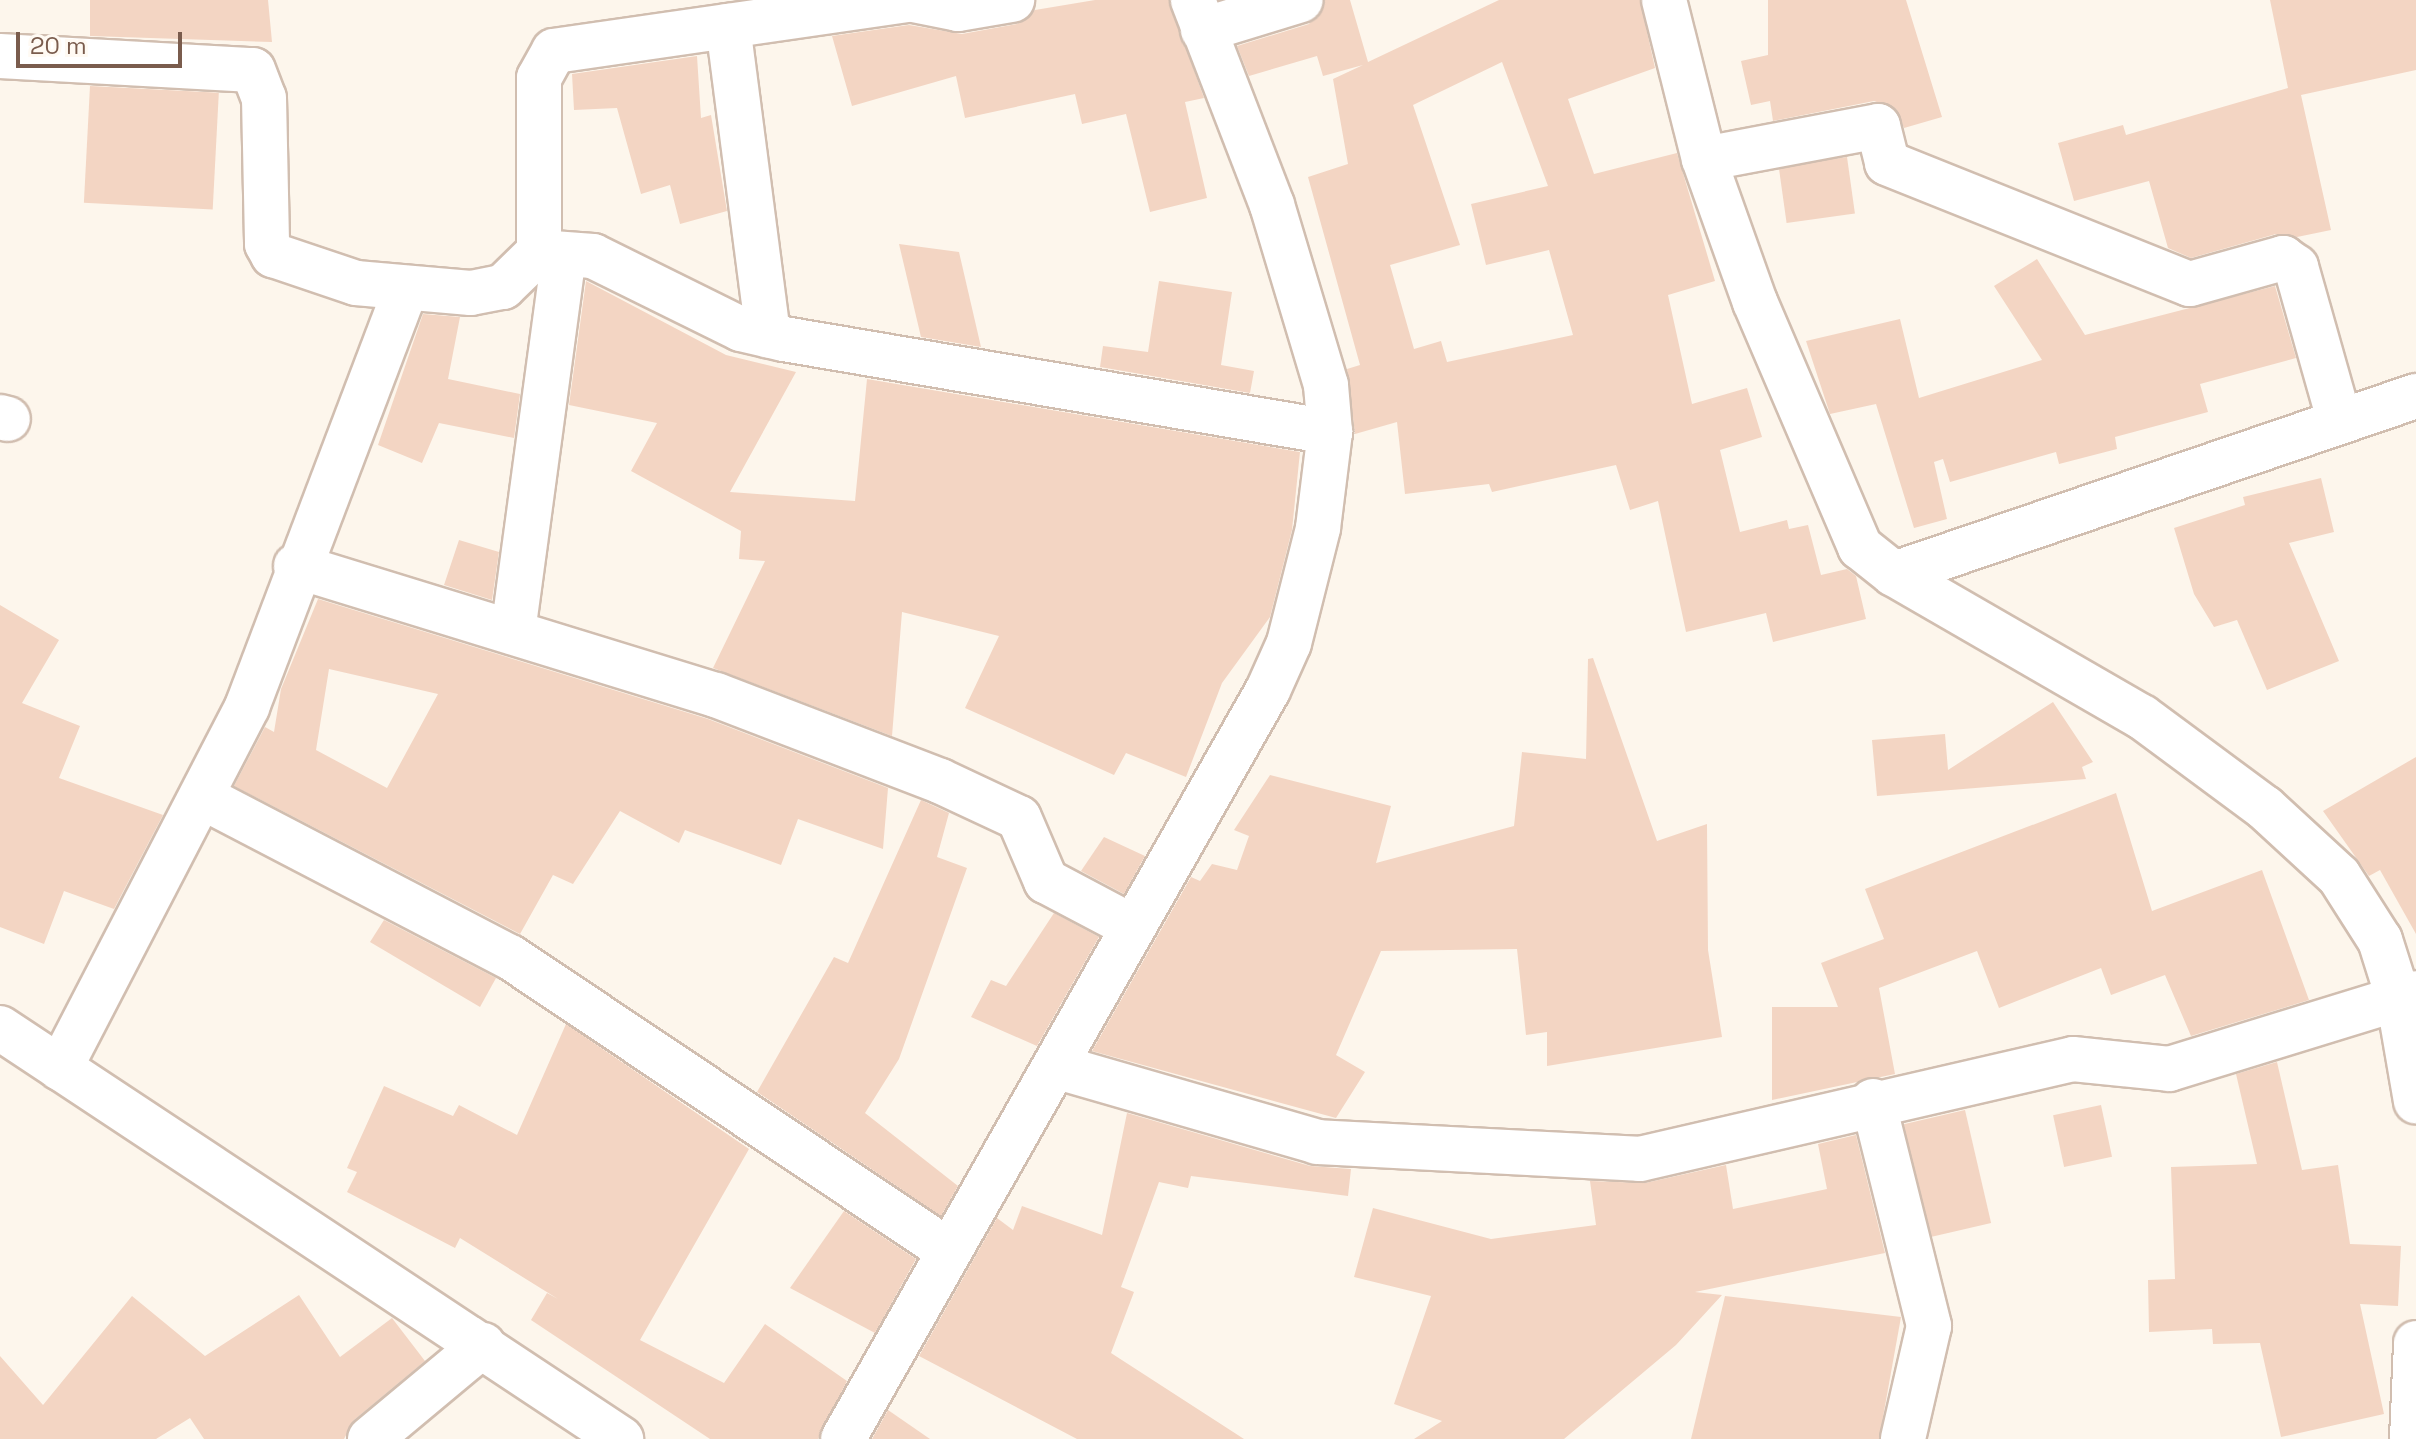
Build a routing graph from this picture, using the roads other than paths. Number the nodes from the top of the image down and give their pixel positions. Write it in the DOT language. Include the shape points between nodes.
graph roads {
  1 [pos="906,0"];
  2 [pos="913,0"];
  3 [pos="1012,0"];
  4 [pos="1301,0"];
  5 [pos="1664,0"];
  6 [pos="1198,15"];
  7 [pos="679,16"];
  8 [pos="728,26"];
  9 [pos="0,56"];
  10 [pos="1704,159"];
  11 [pos="551,254"];
  12 [pos="406,288"];
  13 [pos="768,335"];
  14 [pos="2416,396"];
  15 [pos="2339,419"];
  16 [pos="1330,432"];
  17 [pos="296,566"];
  18 [pos="1894,574"];
  19 [pos="513,632"];
  20 [pos="204,798"];
  21 [pos="1131,926"];
  22 [pos="2407,995"];
  23 [pos="0,1028"];
  24 [pos="1058,1067"];
  25 [pos="60,1068"];
  26 [pos="1873,1101"];
  27 [pos="2416,1101"];
  28 [pos="949,1251"];
  29 [pos="2416,1343"];
  30 [pos="483,1345"];
  31 [pos="370,1439"];
  32 [pos="621,1439"];
  33 [pos="843,1439"];
  34 [pos="1903,1439"];
  35 [pos="2412,1439"];
  1 -- 8 [label="street"];
  2 -- 3 [label="street" via="958,9"];
  4 -- 6 [label="street"];
  5 -- 10 [label="street"];
  6 -- 16 [label="street" via="1272,205 1326,385"];
  7 -- 8 [label="street"];
  7 -- 11 [label="street" via="576,45 543,62"];
  8 -- 13 [label="street"];
  9 -- 12 [label="street" via="253,70 264,98 267,244 273,255 356,283"];
  10 -- 15 [label="street" via="1878,126 1887,163 2190,284 2283,258 2296,267"];
  10 -- 18 [label="street" via="1842,515 1860,547"];
  11 -- 12 [label="street" via="503,287 471,293"];
  11 -- 13 [label="street" via="593,256 625,267 741,329"];
  11 -- 19 [label="street"];
  12 -- 17 [label="street"];
  13 -- 16 [label="street"];
  14 -- 15 [label="street"];
  15 -- 18 [label="street"];
  16 -- 21 [label="street" via="1318,528 1289,643"];
  17 -- 19 [label="street"];
  17 -- 20 [label="street" via="259,678"];
  18 -- 22 [label="street" via="2142,717 2265,808 2339,876"];
  19 -- 21 [label="street" via="716,695 1019,818 1046,881"];
  20 -- 25 [label="street"];
  20 -- 28 [label="street" via="510,957"];
  21 -- 24 [label="street"];
  22 -- 26 [label="street" via="2169,1069 2073,1059"];
  22 -- 27 [label="street"];
  23 -- 25 [label="street"];
  24 -- 26 [label="street" via="1317,1142 1444,1152 1640,1159"];
  24 -- 28 [label="street"];
  25 -- 30 [label="street"];
  26 -- 34 [label="street" via="1929,1326"];
  28 -- 33 [label="street"];
  29 -- 35 [label="street"];
  30 -- 31 [label="street"];
  30 -- 32 [label="street"];
}
